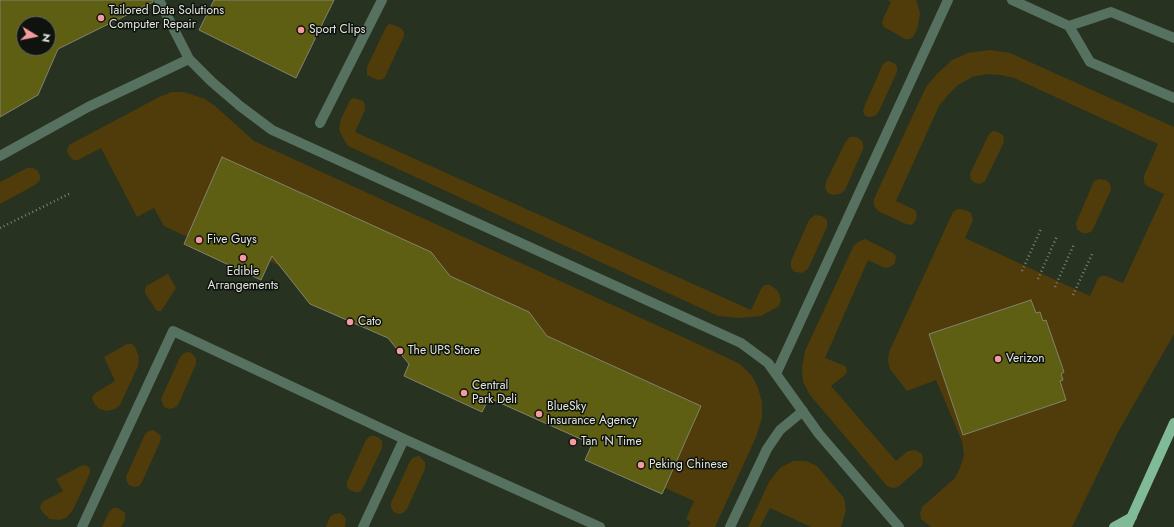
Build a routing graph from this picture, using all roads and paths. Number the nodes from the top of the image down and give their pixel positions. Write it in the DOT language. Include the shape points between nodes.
graph roads {
  1 [pos="159,0"];
  2 [pos="382,0"];
  3 [pos="948,0"];
  4 [pos="1012,0"];
  5 [pos="1069,26"];
  6 [pos="1174,38"];
  7 [pos="189,59"];
  8 [pos="1174,98"];
  9 [pos="320,123"];
  10 [pos="0,156"];
  11 [pos="71,193"];
  12 [pos="0,228"];
  13 [pos="1041,229"];
  14 [pos="1057,236"];
  15 [pos="1074,244"];
  16 [pos="1093,252"];
  17 [pos="1022,271"];
  18 [pos="1038,279"];
  19 [pos="1055,287"];
  20 [pos="1073,295"];
  21 [pos="776,374"];
  22 [pos="803,411"];
  23 [pos="1174,424"];
  24 [pos="404,439"];
  25 [pos="1132,517"];
  26 [pos="82,527"];
  27 [pos="363,527"];
  28 [pos="600,527"];
  29 [pos="730,527"];
  30 [pos="899,527"];
  31 [pos="1114,527"];
  32 [pos="1127,527"];
  1 -- 7 [label="lane"];
  2 -- 9 [label="lane"];
  3 -- 21 [label="lane"];
  4 -- 5 [label="lane"];
  5 -- 6 [label="lane" via="1111,12"];
  5 -- 8 [label="lane" via="1090,62"];
  7 -- 10 [label="lane" via="88,107"];
  7 -- 21 [label="lane" via="240,106 272,130 741,343 768,363"];
  11 -- 12 [label="path"];
  13 -- 17 [label="path"];
  14 -- 18 [label="path"];
  15 -- 19 [label="path"];
  16 -- 20 [label="path"];
  21 -- 22 [label="lane"];
  22 -- 29 [label="lane" via="780,430 767,449"];
  22 -- 30 [label="lane" via="819,434"];
  23 -- 25 [label="main road"];
  24 -- 26 [label="lane" via="173,331"];
  24 -- 27 [label="lane"];
  24 -- 28 [label="lane"];
  25 -- 31 [label="main road"];
  25 -- 32 [label="main road"];
}
